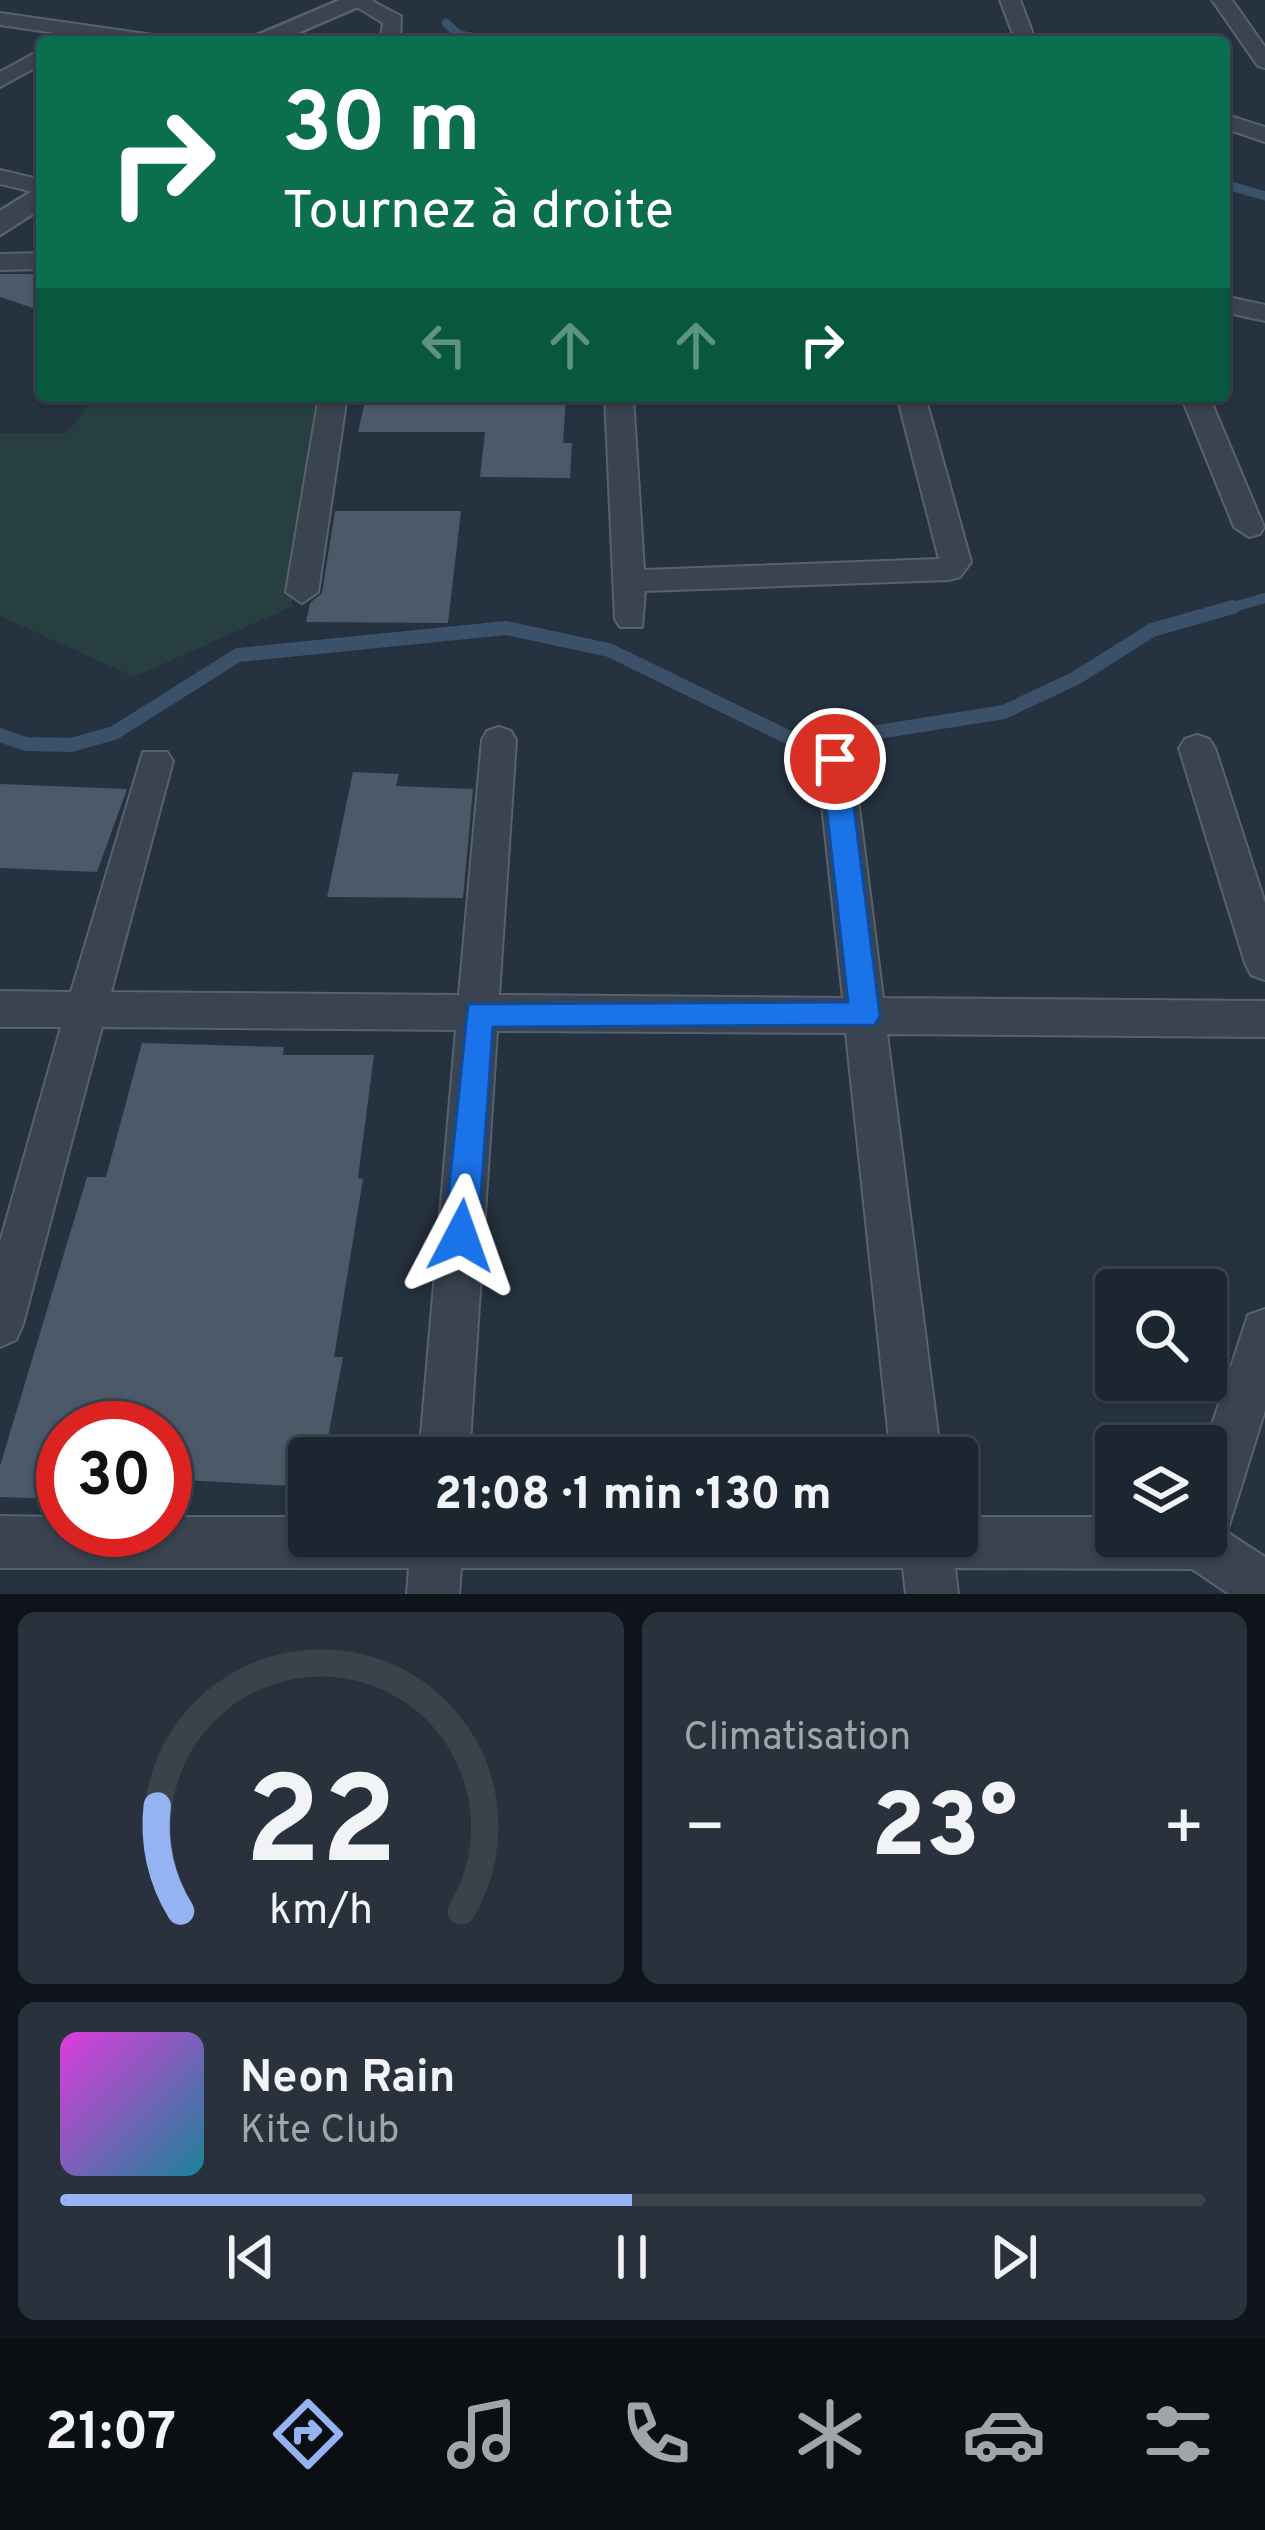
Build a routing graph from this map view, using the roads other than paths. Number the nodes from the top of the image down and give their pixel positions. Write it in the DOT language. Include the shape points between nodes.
graph roads {
  1 [pos="1010,0"];
  2 [pos="1222,0"];
  3 [pos="360,1"];
  4 [pos="0,20"];
  5 [pos="71,36"];
  6 [pos="270,36"];
  7 [pos="391,36"];
  8 [pos="1024,36"];
  9 [pos="36,59"];
  10 [pos="1265,62"];
  11 [pos="0,81"];
  12 [pos="1230,123"];
  13 [pos="1265,135"];
  14 [pos="0,178"];
  15 [pos="36,189"];
  16 [pos="36,196"];
  17 [pos="0,226"];
  18 [pos="36,261"];
  19 [pos="0,262"];
  20 [pos="1230,305"];
  21 [pos="1265,313"];
  22 [pos="332,402"];
  23 [pos="619,402"];
  24 [pos="912,402"];
  25 [pos="1198,402"];
  26 [pos="1250,527"];
  27 [pos="629,581"];
  28 [pos="302,592"];
  29 [pos="631,619"];
  30 [pos="500,740"];
  31 [pos="1197,748"];
  32 [pos="835,759"];
  33 [pos="155,761"];
  34 [pos="1265,963"];
  35 [pos="0,1009"];
  36 [pos="86,1010"];
  37 [pos="478,1013"];
  38 [pos="865,1016"];
  39 [pos="1265,1019"];
  40 [pos="0,1324"];
  41 [pos="1265,1332"];
  42 [pos="446,1437"];
  43 [pos="914,1437"];
  44 [pos="1227,1454"];
  45 [pos="288,1540"];
  46 [pos="0,1541"];
  47 [pos="1095,1543"];
  48 [pos="1227,1555"];
  49 [pos="436,1557"];
  50 [pos="927,1558"];
  51 [pos="1265,1588"];
  52 [pos="433,1594"];
  1 -- 8 [label="street"];
  2 -- 10 [label="street"];
  3 -- 6 [label="street"];
  3 -- 7 [label="street" via="394,20"];
  4 -- 5 [label="street"];
  9 -- 11 [label="street"];
  12 -- 13 [label="street"];
  14 -- 15 [label="street"];
  16 -- 17 [label="street"];
  18 -- 19 [label="street"];
  20 -- 21 [label="street"];
  22 -- 28 [label="street"];
  23 -- 27 [label="street"];
  24 -- 27 [label="street" via="955,562 949,569"];
  25 -- 26 [label="street"];
  27 -- 29 [label="street"];
  30 -- 37 [label="street"];
  31 -- 34 [label="street"];
  32 -- 38 [label="street"];
  33 -- 36 [label="street"];
  35 -- 36 [label="street"];
  36 -- 37 [label="street"];
  36 -- 40 [label="street"];
  37 -- 38 [label="street"];
  37 -- 42 [label="street"];
  38 -- 39 [label="street"];
  38 -- 43 [label="street"];
  41 -- 44 [label="street"];
  45 -- 46 [label="street"];
  47 -- 50 [label="street"];
  48 -- 51 [label="street"];
  49 -- 52 [label="street"];
}
